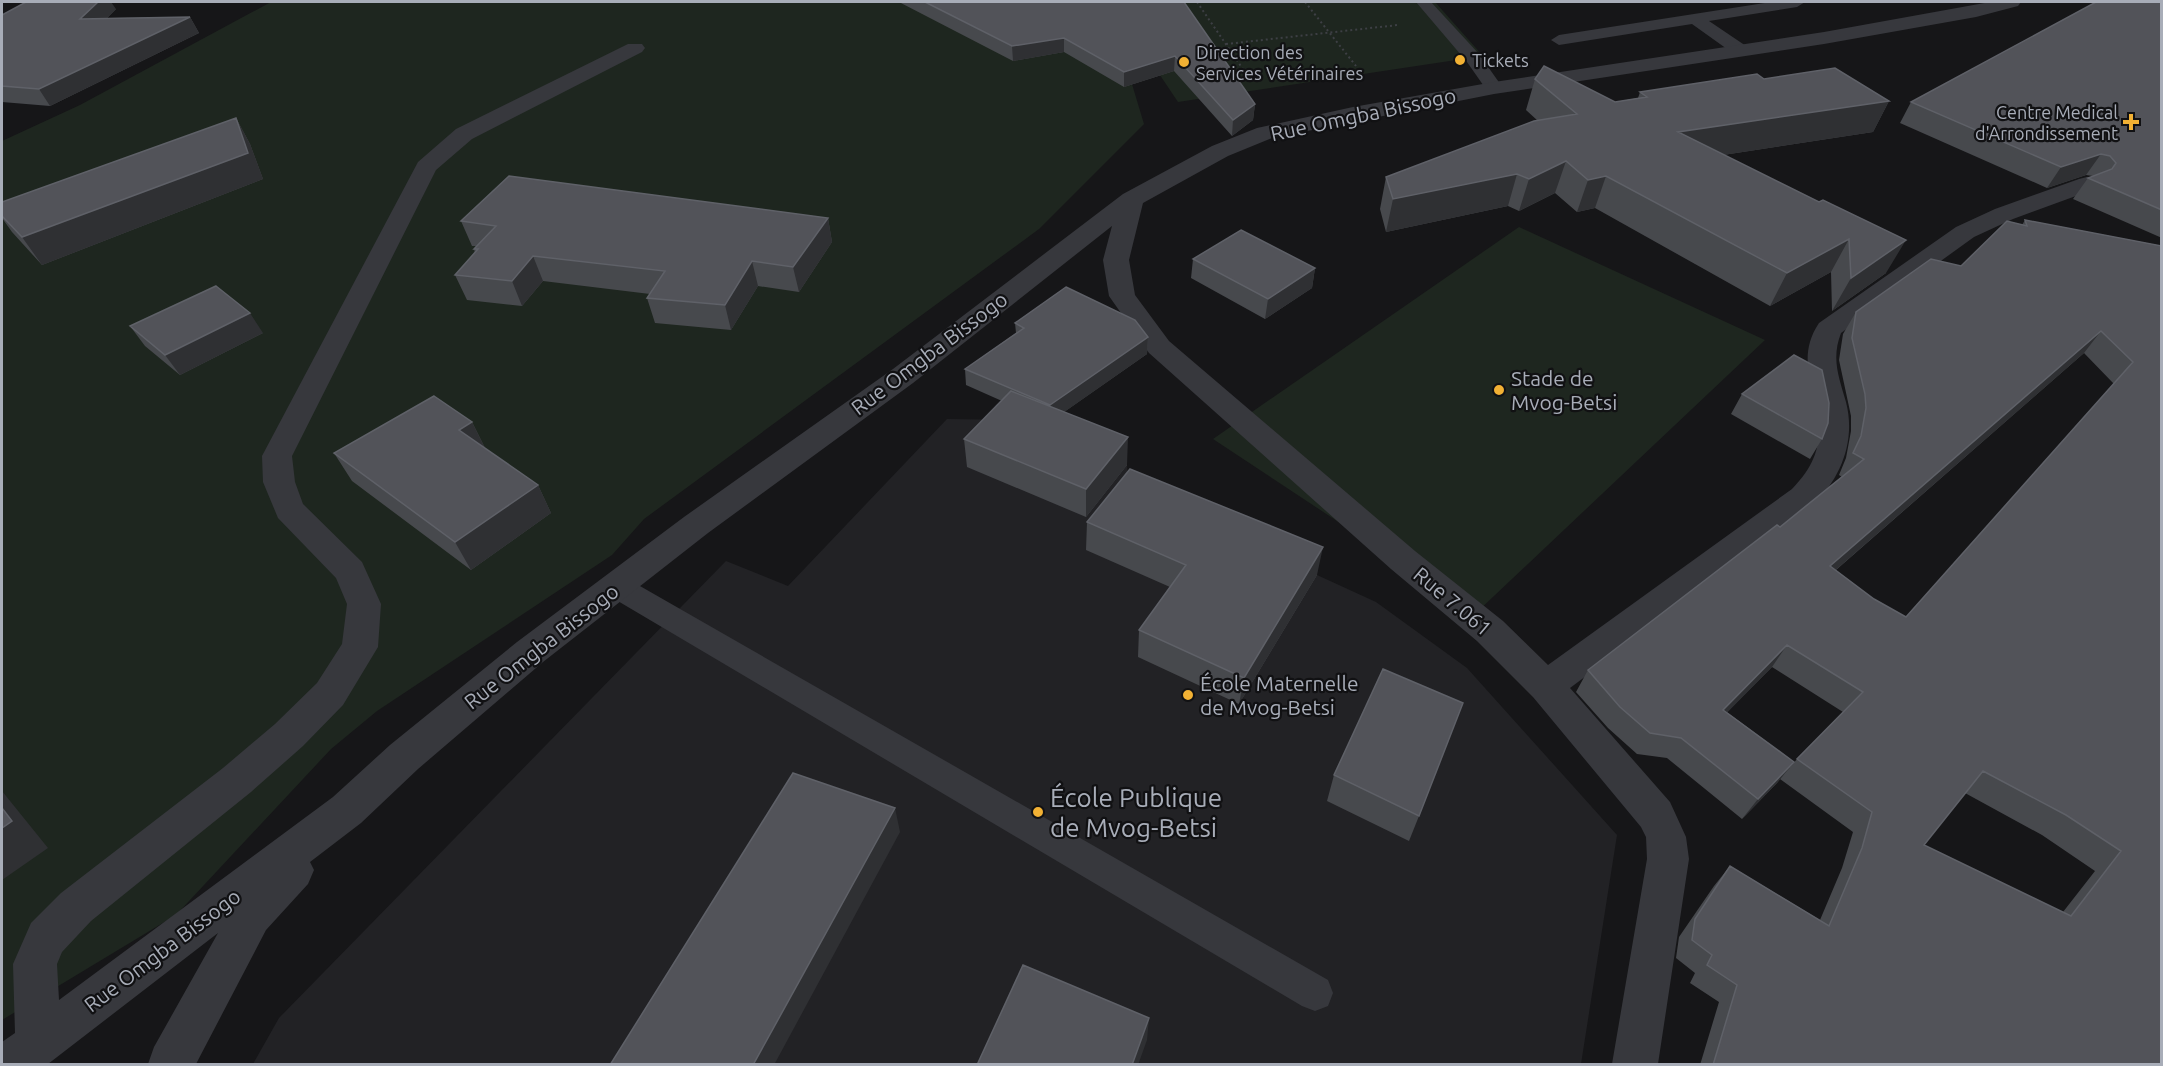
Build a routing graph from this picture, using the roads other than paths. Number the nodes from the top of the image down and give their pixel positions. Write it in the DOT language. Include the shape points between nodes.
graph roads {
  1 [pos="1422,2"];
  2 [pos="1797,2"];
  3 [pos="2011,2"];
  4 [pos="1768,4"];
  5 [pos="1695,18"];
  6 [pos="1559,40"];
  7 [pos="635,48"];
  8 [pos="1740,50"];
  9 [pos="1494,88"];
  10 [pos="2087,184"];
  11 [pos="1132,199"];
  12 [pos="616,586"];
  13 [pos="1546,686"];
  14 [pos="347,810"];
  15 [pos="1315,993"];
  16 [pos="38,1044"];
  17 [pos="11,1065"];
  18 [pos="171,1065"];
  19 [pos="1635,1065"];
  1 -- 9 [label="lane" via="1473,58"];
  2 -- 4 [label="lane"];
  3 -- 8 [label="street, Rue Omgba Bissogo"];
  4 -- 5 [label="lane"];
  5 -- 6 [label="lane"];
  5 -- 8 [label="lane"];
  7 -- 16 [label="street" via="464,134 426,167 277,456 279,482 289,510 350,571 364,604 360,647 330,694 289,735 76,907 46,938 35,964"];
  8 -- 9 [label="street, Rue Omgba Bissogo"];
  9 -- 11 [label="street, Rue Omgba Bissogo" via="1265,133 1220,151"];
  10 -- 13 [label="street" via="1965,232 1829,329 1821,360 1834,412 1834,440 1818,483"];
  11 -- 12 [label="street, Rue Omgba Bissogo" via="903,376"];
  11 -- 13 [label="street, Rue 7.061" via="1116,260 1122,296 1159,347 1490,631"];
  12 -- 14 [label="street, Rue Omgba Bissogo" via="530,652"];
  12 -- 15 [label="lane"];
  13 -- 19 [label="street, Rue 7.061" via="1656,815 1666,837 1668,859"];
  14 -- 16 [label="street, Rue Omgba Bissogo"];
  14 -- 18 [label="street" via="251,916"];
  16 -- 17 [label="street, Rue Omgba Bissogo"];
}
